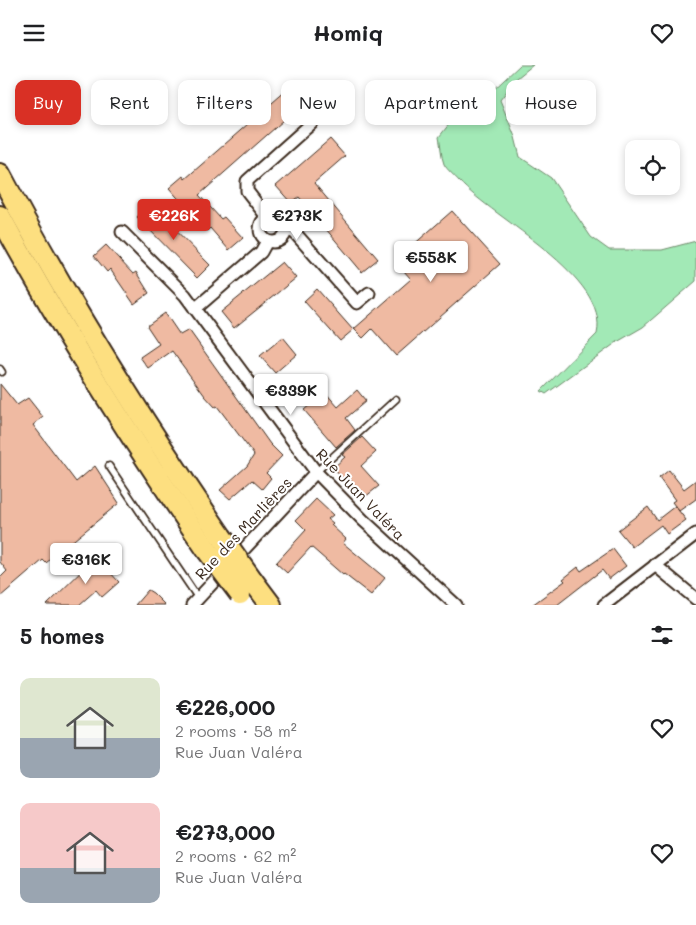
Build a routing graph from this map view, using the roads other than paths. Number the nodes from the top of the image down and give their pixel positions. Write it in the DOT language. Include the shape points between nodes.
graph roads {
  1 [pos="310,125"];
  2 [pos="0,174"];
  3 [pos="0,216"];
  4 [pos="267,217"];
  5 [pos="287,229"];
  6 [pos="122,232"];
  7 [pos="267,241"];
  8 [pos="369,293"];
  9 [pos="195,309"];
  10 [pos="396,399"];
  11 [pos="109,466"];
  12 [pos="316,471"];
  13 [pos="696,534"];
  14 [pos="214,543"];
  15 [pos="655,565"];
  16 [pos="247,593"];
  17 [pos="696,599"];
  18 [pos="195,601"];
  19 [pos="271,605"];
  20 [pos="456,605"];
  21 [pos="604,605"];
  1 -- 4 [label="street" via="248,181 247,191"];
  2 -- 14 [label="highway" via="52,269"];
  3 -- 14 [label="highway" via="97,383"];
  4 -- 5 [label="street" via="280,217"];
  4 -- 7 [label="street" via="260,227 261,235"];
  5 -- 7 [label="street" via="280,240"];
  5 -- 8 [label="street" via="295,233 357,303"];
  6 -- 9 [label="street, Rue Juan Valéra"];
  7 -- 9 [label="street" via="261,252"];
  9 -- 12 [label="street, Rue Juan Valéra"];
  10 -- 12 [label="lane"];
  11 -- 18 [label="lane"];
  12 -- 18 [label="street, Rue des Marlières"];
  12 -- 20 [label="street, Rue Juan Valéra" via="362,519"];
  13 -- 15 [label="street"];
  14 -- 16 [label="highway, bridge"];
  15 -- 17 [label="street"];
  15 -- 21 [label="street"];
  16 -- 19 [label="highway"];
}
